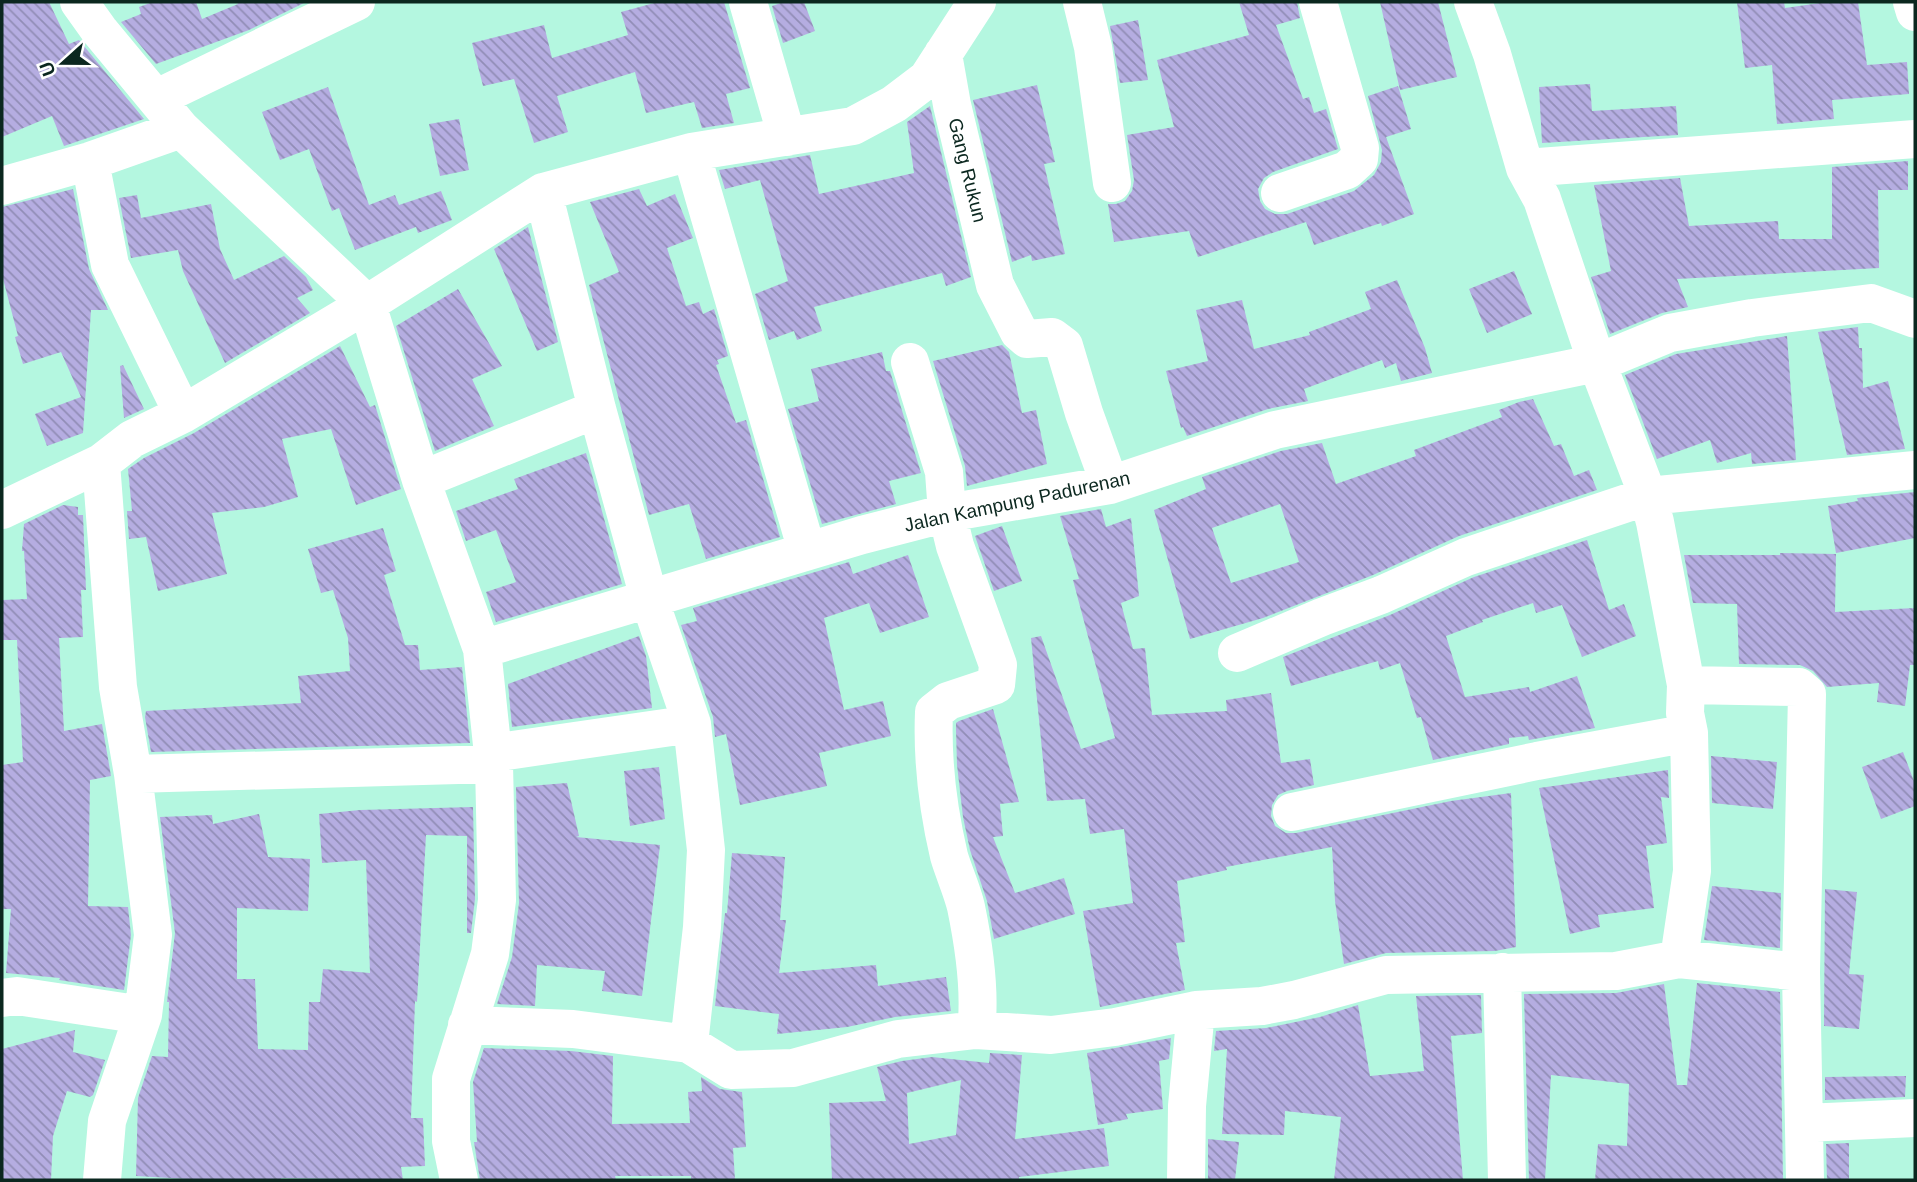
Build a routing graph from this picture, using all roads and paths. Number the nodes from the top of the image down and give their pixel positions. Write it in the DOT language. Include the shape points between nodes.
graph roads {
  1 [pos="79,2"];
  2 [pos="356,2"];
  3 [pos="748,2"];
  4 [pos="977,2"];
  5 [pos="1082,2"];
  6 [pos="1318,2"];
  7 [pos="1473,2"];
  8 [pos="1912,2"];
  9 [pos="1915,12"];
  10 [pos="943,54"];
  11 [pos="157,98"];
  12 [pos="181,129"];
  13 [pos="787,137"];
  14 [pos="1915,139"];
  15 [pos="691,152"];
  16 [pos="90,161"];
  17 [pos="1525,167"];
  18 [pos="1112,183"];
  19 [pos="2,186"];
  20 [pos="543,192"];
  21 [pos="1280,194"];
  22 [pos="367,304"];
  23 [pos="1915,319"];
  24 [pos="910,362"];
  25 [pos="1597,363"];
  26 [pos="597,409"];
  27 [pos="183,414"];
  28 [pos="101,463"];
  29 [pos="1915,470"];
  30 [pos="421,480"];
  31 [pos="1110,485"];
  32 [pos="1648,496"];
  33 [pos="2,510"];
  34 [pos="947,513"];
  35 [pos="807,551"];
  36 [pos="649,598"];
  37 [pos="482,649"];
  38 [pos="1237,653"];
  39 [pos="1686,685"];
  40 [pos="692,724"];
  41 [pos="1689,733"];
  42 [pos="493,758"];
  43 [pos="133,774"];
  44 [pos="1292,812"];
  45 [pos="1679,960"];
  46 [pos="1503,972"];
  47 [pos="1801,972"];
  48 [pos="2,998"];
  49 [pos="1196,1010"];
  50 [pos="143,1015"];
  51 [pos="467,1025"];
  52 [pos="976,1030"];
  53 [pos="689,1044"];
  54 [pos="1915,1118"];
  55 [pos="1805,1123"];
  56 [pos="102,1180"];
  57 [pos="459,1180"];
  58 [pos="1186,1180"];
  59 [pos="1507,1180"];
  60 [pos="1805,1180"];
  1 -- 11 [label="street"];
  2 -- 11 [label="street"];
  3 -- 13 [label="street"];
  4 -- 10 [label="street"];
  5 -- 18 [label="street"];
  6 -- 21 [label="street" via="1360,148 1359,159 1347,170"];
  7 -- 17 [label="street"];
  8 -- 9 [label="street"];
  10 -- 13 [label="street" via="927,79 853,126"];
  10 -- 31 [label="street, Gang Rukun" via="995,285 1018,332 1027,339 1052,337 1064,346"];
  11 -- 12 [label="street"];
  12 -- 16 [label="street"];
  12 -- 22 [label="street"];
  13 -- 15 [label="street"];
  14 -- 17 [label="street"];
  15 -- 20 [label="street"];
  15 -- 35 [label="street"];
  16 -- 19 [label="street"];
  16 -- 27 [label="street" via="110,265"];
  17 -- 25 [label="street" via="1542,199"];
  20 -- 22 [label="street"];
  20 -- 26 [label="street"];
  22 -- 27 [label="street"];
  22 -- 30 [label="street"];
  23 -- 25 [label="street, Jalan Kampung Padurenan" via="1871,303 1752,318 1670,333"];
  24 -- 34 [label="street" via="944,472"];
  25 -- 31 [label="street, Jalan Kampung Padurenan" via="1275,430"];
  25 -- 32 [label="street"];
  26 -- 30 [label="street"];
  26 -- 36 [label="street"];
  27 -- 28 [label="street" via="132,439"];
  28 -- 33 [label="street"];
  28 -- 43 [label="street" via="118,687"];
  29 -- 32 [label="street"];
  30 -- 37 [label="street"];
  31 -- 34 [label="street, Jalan Kampung Padurenan"];
  32 -- 38 [label="street" via="1466,557"];
  32 -- 39 [label="street"];
  34 -- 35 [label="street, Jalan Kampung Padurenan"];
  34 -- 52 [label="street" via="998,665 996,685 948,701 933,712 938,800 965,906 978,1011"];
  35 -- 36 [label="street, Jalan Kampung Padurenan"];
  36 -- 37 [label="street, Jalan Kampung Padurenan"];
  36 -- 40 [label="street"];
  37 -- 42 [label="street"];
  39 -- 41 [label="street"];
  39 -- 47 [label="street" via="1799,687 1807,694"];
  40 -- 42 [label="street"];
  40 -- 53 [label="street" via="706,850"];
  41 -- 44 [label="street"];
  41 -- 45 [label="street" via="1692,872"];
  42 -- 43 [label="street"];
  42 -- 51 [label="street" via="497,900 489,954"];
  43 -- 50 [label="street" via="153,935"];
  45 -- 46 [label="street" via="1616,971"];
  45 -- 47 [label="street"];
  46 -- 49 [label="street" via="1386,975 1262,1006"];
  46 -- 59 [label="street"];
  47 -- 55 [label="street"];
  48 -- 50 [label="street" via="17,996"];
  49 -- 52 [label="street" via="1051,1035"];
  49 -- 58 [label="street"];
  50 -- 56 [label="street" via="107,1121"];
  51 -- 53 [label="street" via="573,1029"];
  51 -- 57 [label="street" via="451,1079 452,1141"];
  52 -- 53 [label="street" via="898,1039 793,1068 731,1070"];
  54 -- 55 [label="street"];
  55 -- 60 [label="street"];
}
